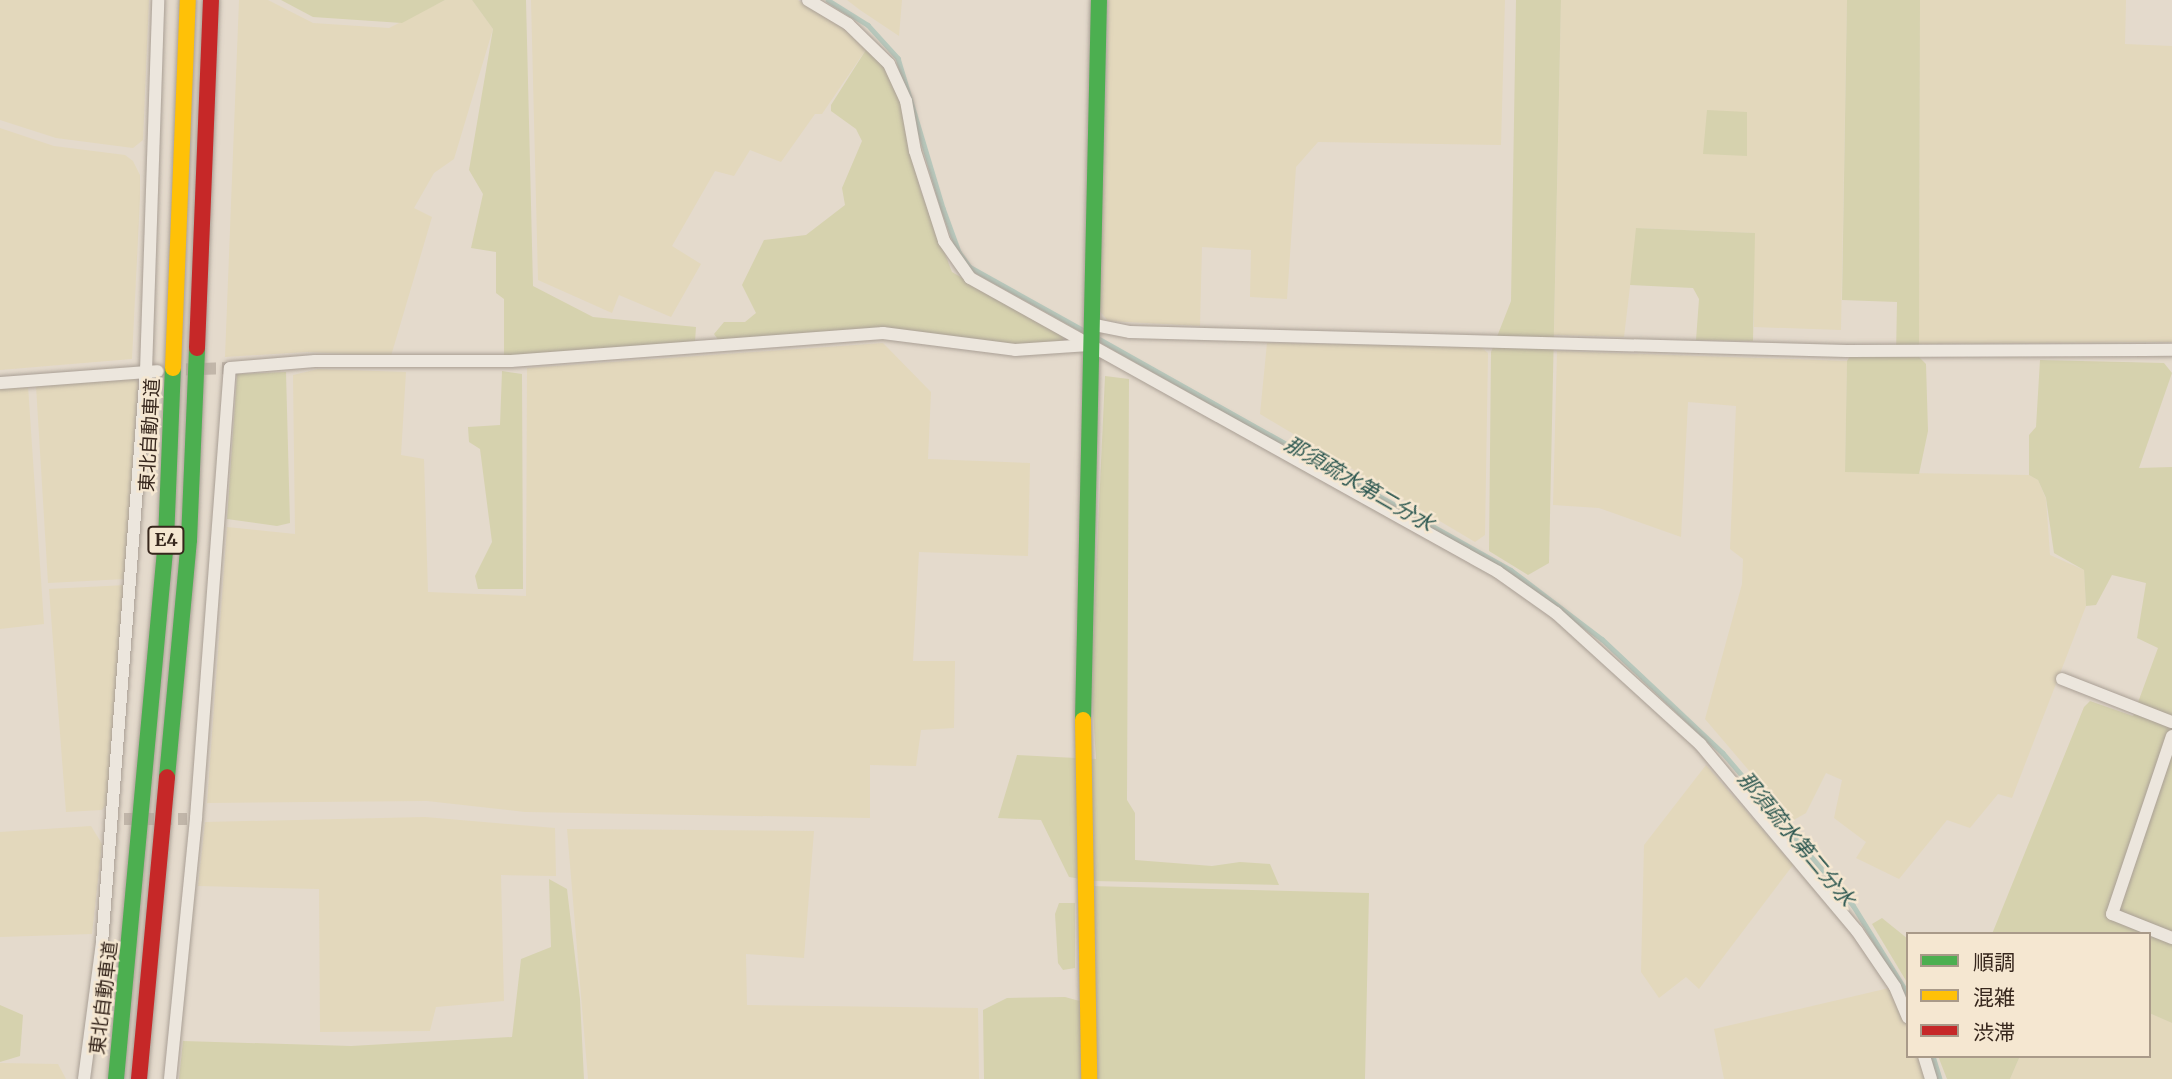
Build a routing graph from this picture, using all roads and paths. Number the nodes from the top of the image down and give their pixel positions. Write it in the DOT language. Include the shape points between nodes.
graph roads {
  1 [pos="158,0"];
  2 [pos="188,0"];
  3 [pos="211,0"];
  4 [pos="808,0"];
  5 [pos="1099,0"];
  6 [pos="1090,324"];
  7 [pos="1089,345"];
  8 [pos="2172,350"];
  9 [pos="152,371"];
  10 [pos="0,383"];
  11 [pos="2062,679"];
  12 [pos="2172,722"];
  13 [pos="2172,736"];
  14 [pos="2172,937"];
  15 [pos="1906,1012"];
  16 [pos="1925,1058"];
  17 [pos="84,1079"];
  18 [pos="116,1079"];
  19 [pos="139,1079"];
  20 [pos="170,1079"];
  21 [pos="1089,1079"];
  22 [pos="1931,1079"];
  1 -- 9 [label="street"];
  2 -- 18 [label="main road, 東北自動車道 / E4" via="166,540"];
  3 -- 19 [label="main road, E4" via="189,540"];
  4 -- 7 [label="street" via="866,38 898,80 934,215 958,266 970,278"];
  5 -- 6 [label="main road"];
  6 -- 7 [label="main road"];
  6 -- 8 [label="street" via="1130,332 1847,351"];
  7 -- 15 [label="street" via="1498,572 1556,613 1700,744 1857,931 1895,987"];
  7 -- 20 [label="street" via="1015,350 883,333 511,361 316,361 230,368"];
  7 -- 21 [label="main road" via="1082,787"];
  9 -- 10 [label="street"];
  9 -- 17 [label="street" via="118,819"];
  11 -- 12 [label="street"];
  13 -- 14 [label="street" via="2112,914"];
  16 -- 22 [label="street"];
}
